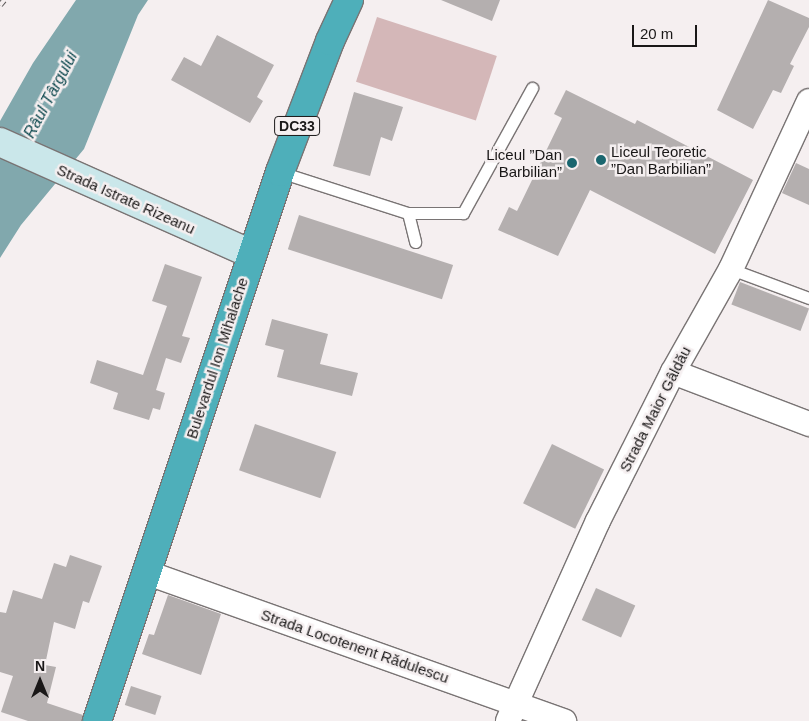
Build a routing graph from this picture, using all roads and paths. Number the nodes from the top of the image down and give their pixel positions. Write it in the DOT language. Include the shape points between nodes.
graph roads {
  1 [pos="349,0"];
  2 [pos="532,88"];
  3 [pos="809,101"];
  4 [pos="0,142"];
  5 [pos="280,172"];
  6 [pos="408,213"];
  7 [pos="416,242"];
  8 [pos="252,254"];
  9 [pos="731,269"];
  10 [pos="809,298"];
  11 [pos="673,372"];
  12 [pos="809,424"];
  13 [pos="145,572"];
  14 [pos="512,711"];
  15 [pos="97,721"];
  16 [pos="564,721"];
  1 -- 5 [label="highway, Bulevardul Ion Mihalache / DC33" via="326,49"];
  2 -- 6 [label="lane" via="463,213"];
  3 -- 9 [label="street, Strada Maior Gâldău"];
  4 -- 8 [label="street, Strada Istrate Rizeanu"];
  5 -- 6 [label="lane"];
  5 -- 8 [label="highway, Bulevardul Ion Mihalache / DC33"];
  6 -- 7 [label="lane"];
  8 -- 13 [label="highway, Bulevardul Ion Mihalache"];
  9 -- 10 [label="lane"];
  9 -- 11 [label="street, Strada Maior Gâldău"];
  11 -- 12 [label="street"];
  11 -- 14 [label="street, Strada Maior Gâldău" via="598,521"];
  13 -- 14 [label="street, Strada Locotenent Rădulescu"];
  13 -- 15 [label="highway, Bulevardul Ion Mihalache"];
  14 -- 16 [label="street, Strada Locotenent Rădulescu"];
}
